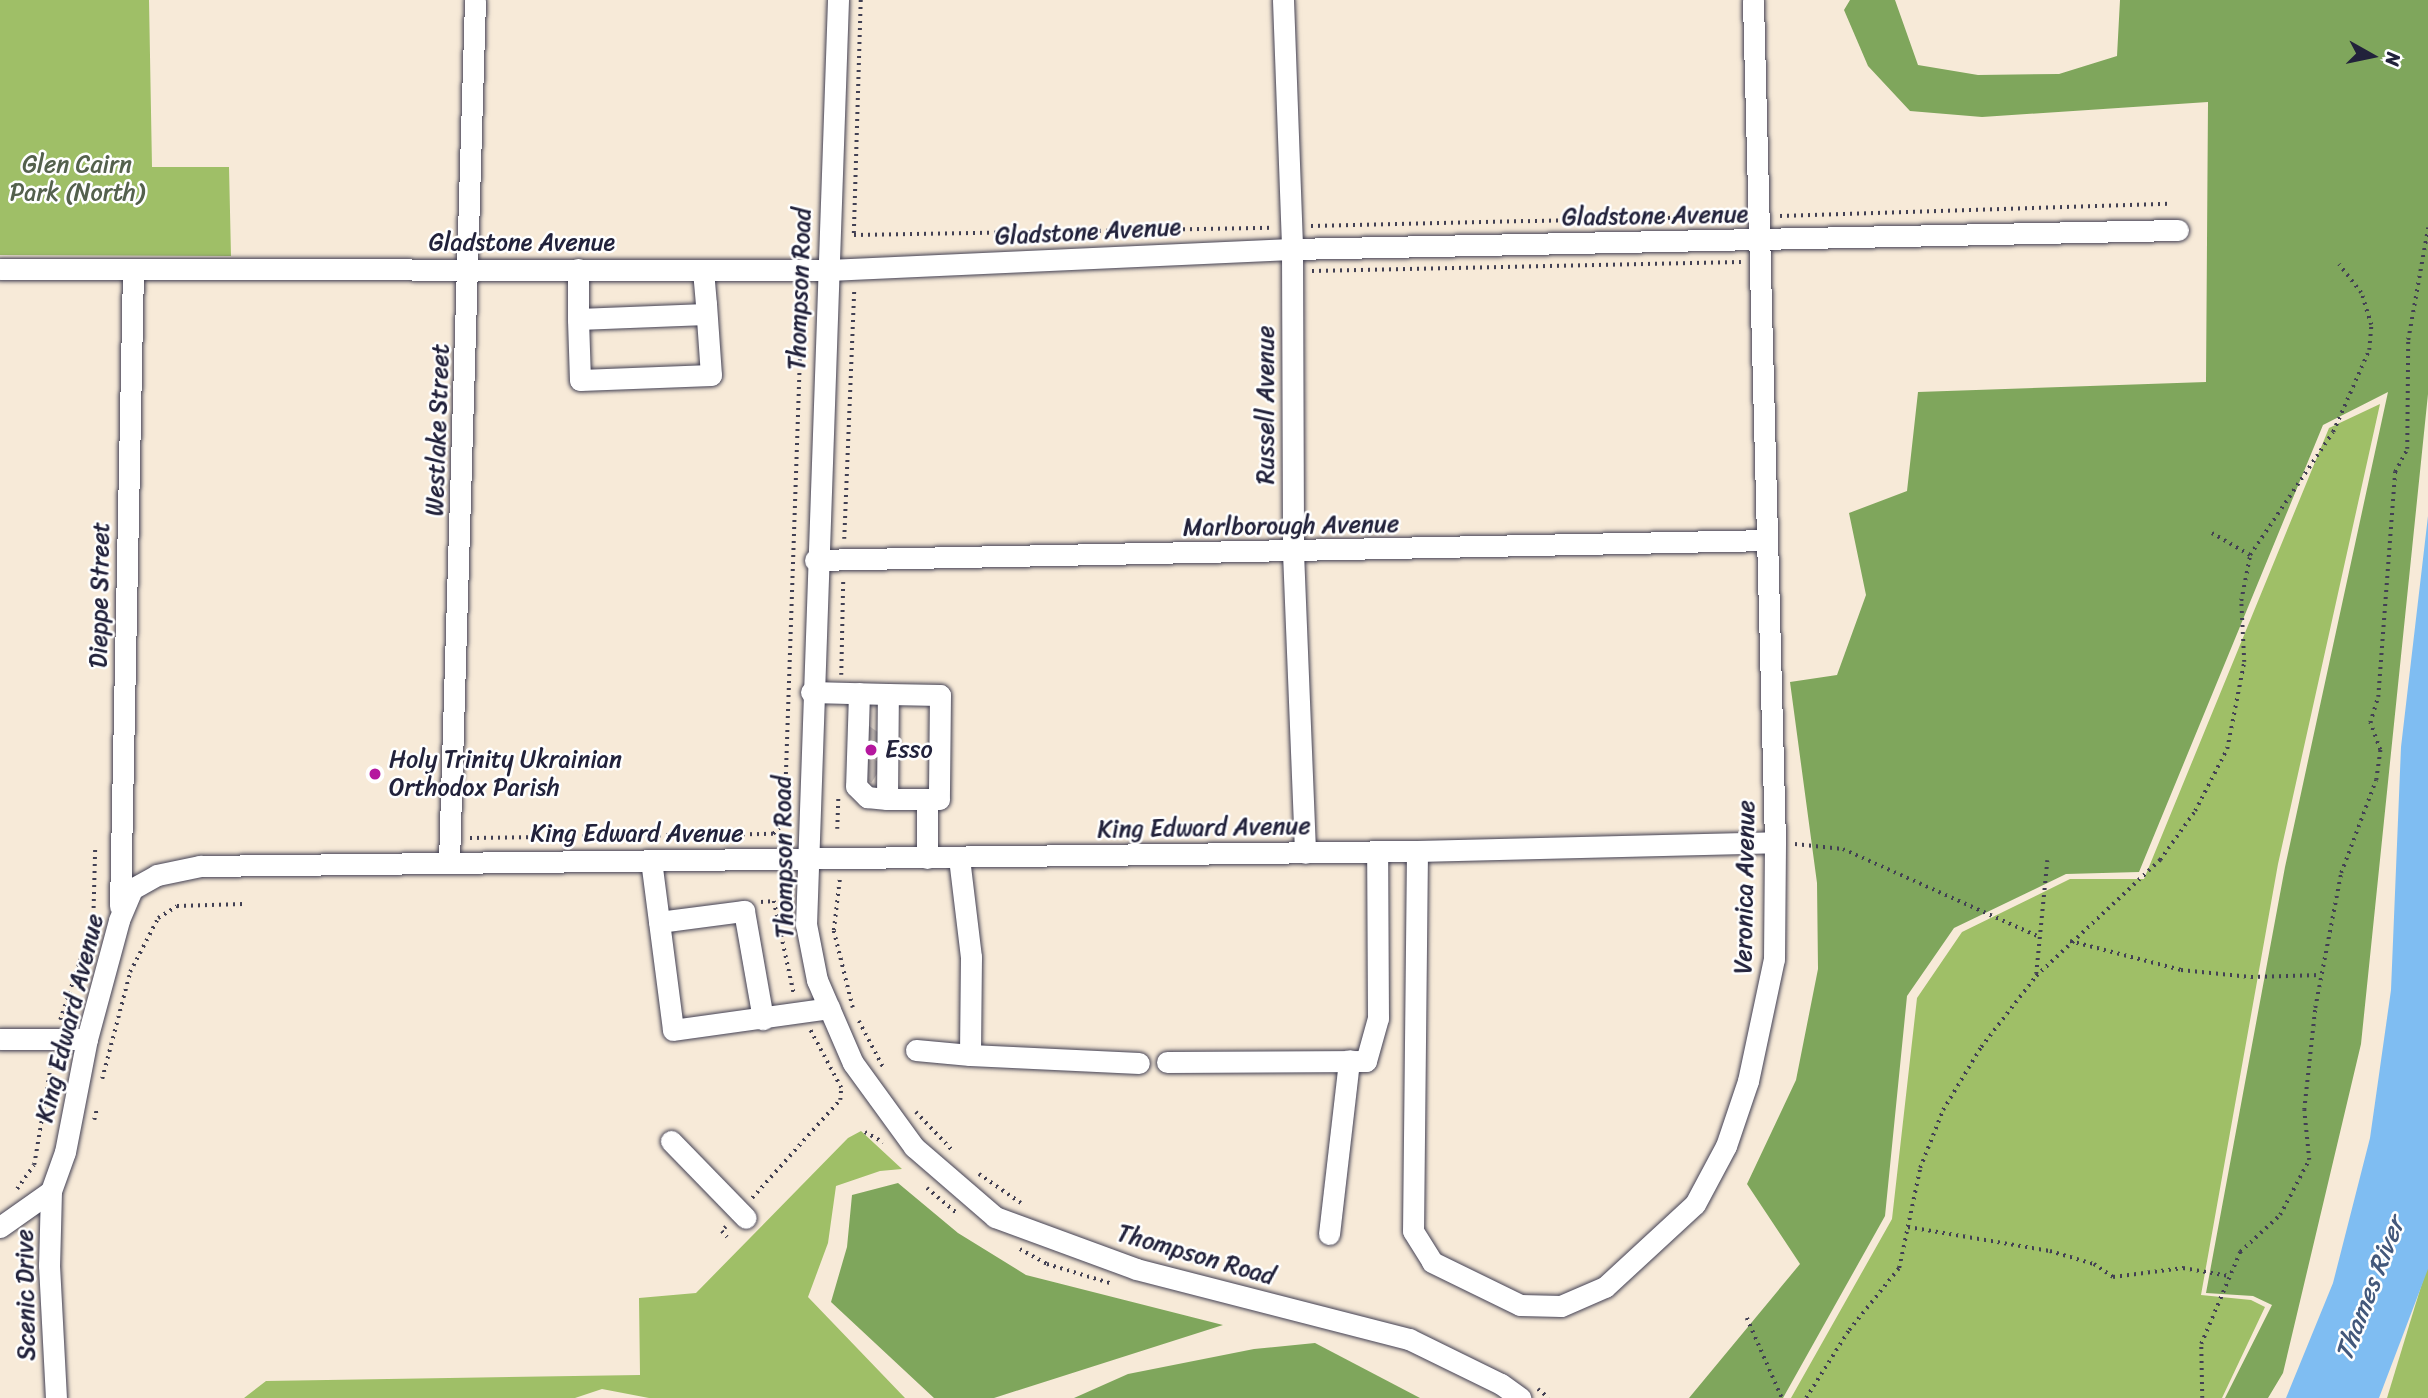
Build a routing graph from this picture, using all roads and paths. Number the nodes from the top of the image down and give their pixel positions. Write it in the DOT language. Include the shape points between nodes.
graph roads {
  1 [pos="475,0"];
  2 [pos="838,0"];
  3 [pos="861,0"];
  4 [pos="1283,0"];
  5 [pos="1753,0"];
  6 [pos="2169,204"];
  7 [pos="1742,216"];
  8 [pos="1779,216"];
  9 [pos="1306,226"];
  10 [pos="1277,228"];
  11 [pos="2428,228"];
  12 [pos="2178,230"];
  13 [pos="1762,240"];
  14 [pos="1292,249"];
  15 [pos="1743,262"];
  16 [pos="2339,265"];
  17 [pos="0,269"];
  18 [pos="470,269"];
  19 [pos="578,269"];
  20 [pos="703,270"];
  21 [pos="828,270"];
  22 [pos="133,271"];
  23 [pos="1310,271"];
  24 [pos="855,283"];
  25 [pos="803,284"];
  26 [pos="706,314"];
  27 [pos="578,319"];
  28 [pos="2212,533"];
  29 [pos="844,538"];
  30 [pos="1767,540"];
  31 [pos="1293,552"];
  32 [pos="2250,555"];
  33 [pos="815,560"];
  34 [pos="811,692"];
  35 [pos="859,693"];
  36 [pos="888,694"];
  37 [pos="872,740"];
  38 [pos="874,775"];
  39 [pos="927,800"];
  40 [pos="464,838"];
  41 [pos="1775,842"];
  42 [pos="95,847"];
  43 [pos="1377,851"];
  44 [pos="1417,851"];
  45 [pos="1305,853"];
  46 [pos="928,858"];
  47 [pos="959,858"];
  48 [pos="651,860"];
  49 [pos="806,860"];
  50 [pos="449,861"];
  51 [pos="2047,861"];
  52 [pos="837,881"];
  53 [pos="748,902"];
  54 [pos="243,904"];
  55 [pos="120,920"];
  56 [pos="659,922"];
  57 [pos="2040,937"];
  58 [pos="2070,942"];
  59 [pos="2321,975"];
  60 [pos="2036,976"];
  61 [pos="829,1009"];
  62 [pos="801,1014"];
  63 [pos="763,1018"];
  64 [pos="58,1025"];
  65 [pos="0,1039"];
  66 [pos="87,1039"];
  67 [pos="915,1050"];
  68 [pos="970,1055"];
  69 [pos="52,1058"];
  70 [pos="1349,1060"];
  71 [pos="1167,1062"];
  72 [pos="1139,1063"];
  73 [pos="886,1073"];
  74 [pos="102,1079"];
  75 [pos="910,1104"];
  76 [pos="671,1141"];
  77 [pos="953,1152"];
  78 [pos="973,1170"];
  79 [pos="51,1191"];
  80 [pos="9,1195"];
  81 [pos="1027,1207"];
  82 [pos="743,1215"];
  83 [pos="0,1227"];
  84 [pos="1908,1227"];
  85 [pos="1329,1234"];
  86 [pos="727,1237"];
  87 [pos="2230,1276"];
  88 [pos="1747,1318"];
  89 [pos="1524,1390"];
  90 [pos="57,1398"];
  91 [pos="1549,1398"];
  92 [pos="1782,1398"];
  93 [pos="1806,1398"];
  94 [pos="2202,1398"];
  1 -- 18 [label="street, Westlake Street"];
  2 -- 21 [label="street, Thompson Road"];
  3 -- 10 [label="path" via="854,235"];
  4 -- 14 [label="street, Russell Avenue"];
  5 -- 13 [label="street, Veronica Avenue"];
  6 -- 8 [label="path"];
  7 -- 9 [label="path"];
  11 -- 59 [label="path" via="2408,340 2407,449 2395,472 2378,696 2370,723 2380,750 2376,780 2341,873"];
  12 -- 13 [label="street, Gladstone Avenue"];
  13 -- 14 [label="street, Gladstone Avenue"];
  13 -- 30 [label="street, Veronica Avenue"];
  14 -- 21 [label="street, Gladstone Avenue"];
  14 -- 31 [label="street, Russell Avenue"];
  15 -- 23 [label="path"];
  16 -- 32 [label="path" via="2361,293 2371,325 2369,350 2333,432"];
  17 -- 22 [label="street, Gladstone Avenue"];
  18 -- 19 [label="street, Gladstone Avenue"];
  18 -- 22 [label="street, Gladstone Avenue"];
  18 -- 50 [label="street, Westlake Street"];
  19 -- 20 [label="street, Gladstone Avenue"];
  19 -- 27 [label="street"];
  20 -- 21 [label="street, Gladstone Avenue"];
  20 -- 26 [label="street"];
  21 -- 33 [label="street, Thompson Road"];
  22 -- 55 [label="street, Dieppe Street"];
  24 -- 29 [label="path"];
  25 -- 40 [label="path" via="784,823 773,834"];
  26 -- 27 [label="street"];
  26 -- 27 [label="street" via="711,375 580,380"];
  28 -- 32 [label="path"];
  30 -- 31 [label="street, Marlborough Avenue"];
  30 -- 41 [label="street, Veronica Avenue"];
  31 -- 33 [label="street, Marlborough Avenue"];
  31 -- 45 [label="street, Russell Avenue"];
  32 -- 58 [label="path" via="2241,601 2244,662 2227,749 2195,811 2160,860"];
  33 -- 34 [label="street, Thompson Road"];
  34 -- 35 [label="street"];
  34 -- 49 [label="street, Thompson Road"];
  35 -- 36 [label="street"];
  35 -- 37 [label="street"];
  36 -- 37 [label="street"];
  36 -- 39 [label="street" via="940,695 939,799"];
  37 -- 38 [label="street"];
  37 -- 38 [label="street"];
  38 -- 39 [label="street"];
  39 -- 46 [label="street"];
  41 -- 44 [label="street, King Edward Avenue"];
  41 -- 44 [label="street, Veronica Avenue" via="1774,959 1764,1018 1726,1146 1695,1204 1605,1287 1561,1306 1520,1305 1432,1262 1413,1231"];
  41 -- 57 [label="path" via="1843,849"];
  42 -- 64 [label="path" via="93,922"];
  43 -- 44 [label="street, King Edward Avenue"];
  43 -- 45 [label="street, King Edward Avenue"];
  43 -- 70 [label="street" via="1378,1018 1366,1061"];
  45 -- 47 [label="street, King Edward Avenue"];
  46 -- 47 [label="street, King Edward Avenue"];
  46 -- 49 [label="street, King Edward Avenue"];
  47 -- 68 [label="street" via="971,957"];
  48 -- 49 [label="street, King Edward Avenue"];
  48 -- 50 [label="street, King Edward Avenue"];
  48 -- 56 [label="street"];
  49 -- 61 [label="street, Thompson Road" via="806,924 817,980"];
  50 -- 55 [label="street, King Edward Avenue" via="200,866 157,875 132,889"];
  51 -- 57 [label="path"];
  52 -- 73 [label="path" via="834,931 842,970 854,1010"];
  53 -- 62 [label="path" via="774,901 789,979"];
  54 -- 74 [label="path" via="177,906 158,918 141,943 130,972"];
  55 -- 66 [label="street, King Edward Avenue"];
  56 -- 63 [label="street" via="744,911"];
  56 -- 63 [label="street" via="673,1030"];
  57 -- 60 [label="path"];
  58 -- 59 [label="path" via="2181,970 2251,977"];
  58 -- 60 [label="path"];
  59 -- 87 [label="path" via="2304,1110 2309,1160 2280,1215 2240,1252"];
  60 -- 84 [label="path" via="1981,1046 1943,1110 1920,1168"];
  61 -- 62 [label="street"];
  61 -- 89 [label="street, Thompson Road" via="853,1063 914,1147 995,1217 1136,1269 1409,1339 1501,1384"];
  62 -- 63 [label="street"];
  62 -- 82 [label="path" via="841,1088 839,1100"];
  65 -- 66 [label="street"];
  66 -- 79 [label="street, King Edward Avenue" via="65,1152"];
  67 -- 68 [label="street"];
  68 -- 72 [label="street"];
  69 -- 80 [label="path" via="34,1165"];
  70 -- 71 [label="street"];
  70 -- 85 [label="street"];
  75 -- 77 [label="path"];
  76 -- 82 [label="street"];
  78 -- 81 [label="path"];
  79 -- 83 [label="street"];
  79 -- 90 [label="street, Scenic Drive" via="49,1265"];
  82 -- 86 [label="path" via="722,1231"];
  84 -- 87 [label="path" via="2050,1251 2094,1264 2113,1277 2183,1268"];
  84 -- 93 [label="path" via="1899,1268 1849,1330"];
  87 -- 94 [label="path" via="2201,1344"];
  88 -- 92 [label="path"];
  89 -- 91 [label="path"];
}
